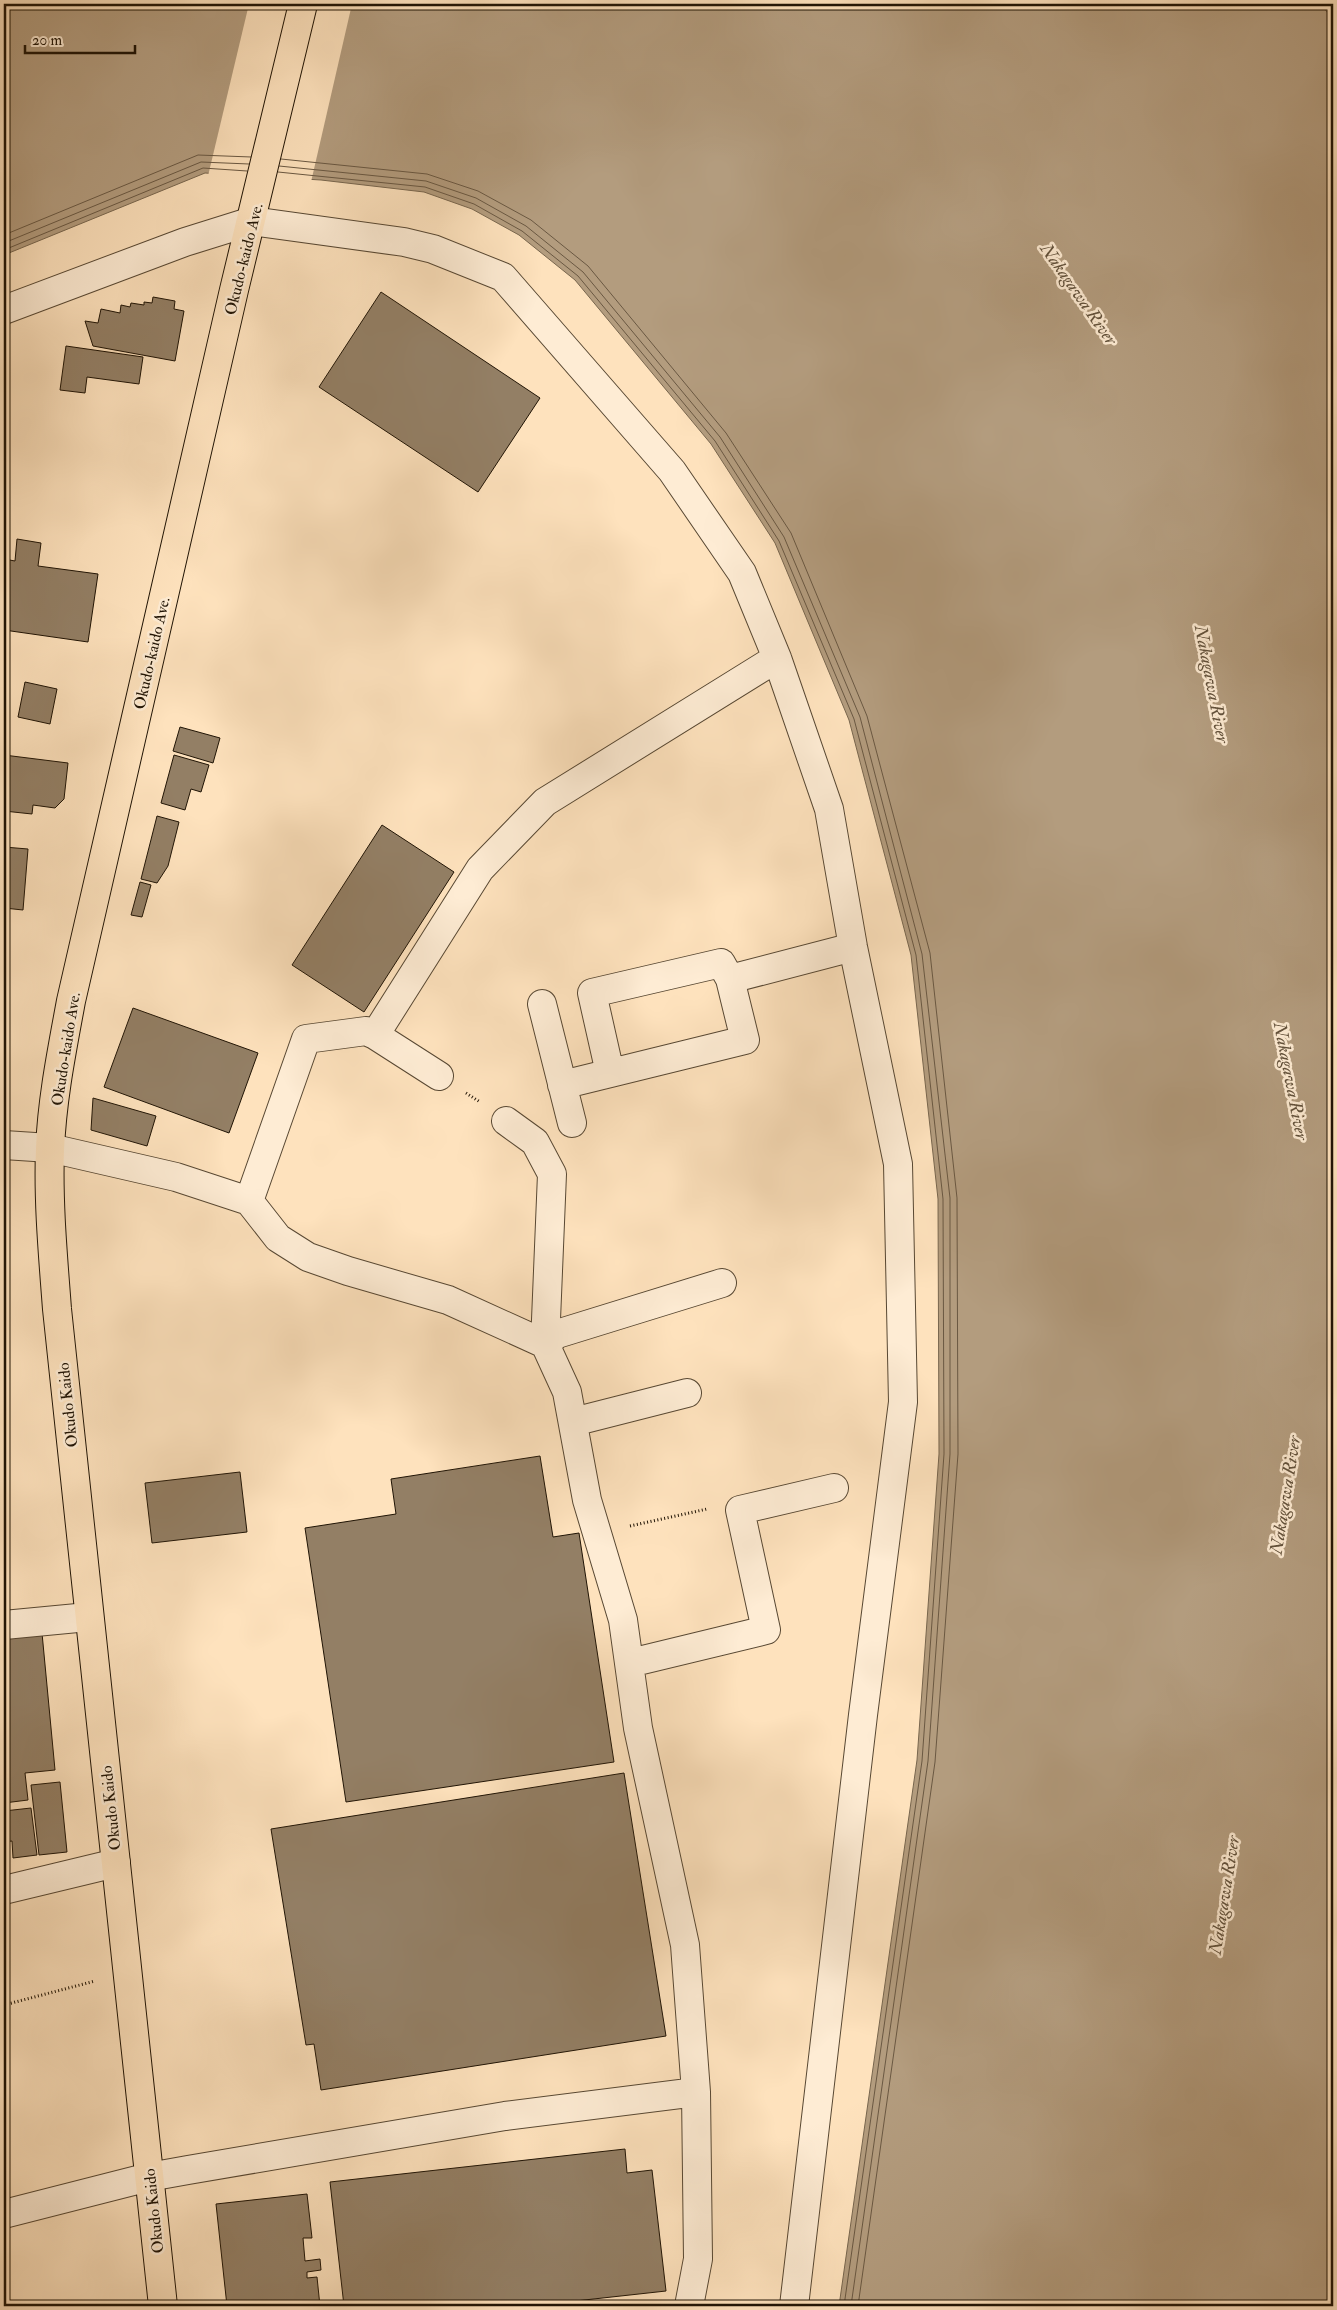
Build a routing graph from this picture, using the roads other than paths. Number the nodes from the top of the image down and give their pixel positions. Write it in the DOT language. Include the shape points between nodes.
graph roads {
  1 [pos="303,4"];
  2 [pos="254,212"];
  3 [pos="4,310"];
  4 [pos="777,658"];
  5 [pos="853,946"];
  6 [pos="730,979"];
  7 [pos="542,1004"];
  8 [pos="375,1035"];
  9 [pos="610,1073"];
  10 [pos="439,1076"];
  11 [pos="562,1085"];
  12 [pos="506,1122"];
  13 [pos="572,1123"];
  14 [pos="4,1145"];
  15 [pos="50,1148"];
  16 [pos="248,1201"];
  17 [pos="722,1283"];
  18 [pos="545,1344"];
  19 [pos="687,1393"];
  20 [pos="573,1422"];
  21 [pos="834,1488"];
  22 [pos="88,1617"];
  23 [pos="4,1625"];
  24 [pos="630,1663"];
  25 [pos="116,1863"];
  26 [pos="4,1890"];
  27 [pos="696,2092"];
  28 [pos="149,2177"];
  29 [pos="4,2214"];
  30 [pos="163,2306"];
  31 [pos="689,2306"];
  32 [pos="794,2306"];
  1 -- 2 [label="main road, Okudo-kaido Ave."];
  2 -- 3 [label="street" via="185,242"];
  2 -- 4 [label="street" via="426,247 503,276 672,471 742,573"];
  2 -- 15 [label="main road, Okudo-kaido Ave." via="71,1001 58,1072"];
  4 -- 5 [label="street" via="829,809"];
  4 -- 8 [label="street" via="545,802 480,869"];
  5 -- 6 [label="street"];
  5 -- 32 [label="street" via="898,1164 903,1402"];
  6 -- 9 [label="street" via="745,1040"];
  6 -- 9 [label="street" via="721,963 592,993"];
  7 -- 11 [label="street"];
  8 -- 10 [label="street"];
  8 -- 16 [label="street" via="366,1031 306,1039"];
  9 -- 11 [label="street"];
  11 -- 13 [label="street"];
  12 -- 18 [label="street" via="535,1142 552,1174"];
  14 -- 15 [label="street"];
  15 -- 16 [label="street" via="176,1177"];
  15 -- 22 [label="main road, Okudo Kaido" via="57,1309"];
  16 -- 18 [label="street" via="278,1238 308,1257 448,1300"];
  17 -- 18 [label="street" via="557,1334"];
  18 -- 20 [label="street" via="567,1392"];
  19 -- 20 [label="street"];
  20 -- 24 [label="street" via="587,1500 623,1620"];
  21 -- 24 [label="street" via="740,1510 766,1630"];
  22 -- 23 [label="street"];
  22 -- 25 [label="main road, Okudo Kaido"];
  24 -- 27 [label="street" via="638,1728 685,1945"];
  25 -- 26 [label="street"];
  25 -- 28 [label="main road, Okudo Kaido"];
  27 -- 28 [label="street" via="505,2116"];
  27 -- 31 [label="street" via="698,2259"];
  28 -- 29 [label="street"];
  28 -- 30 [label="main road, Okudo Kaido"];
}
